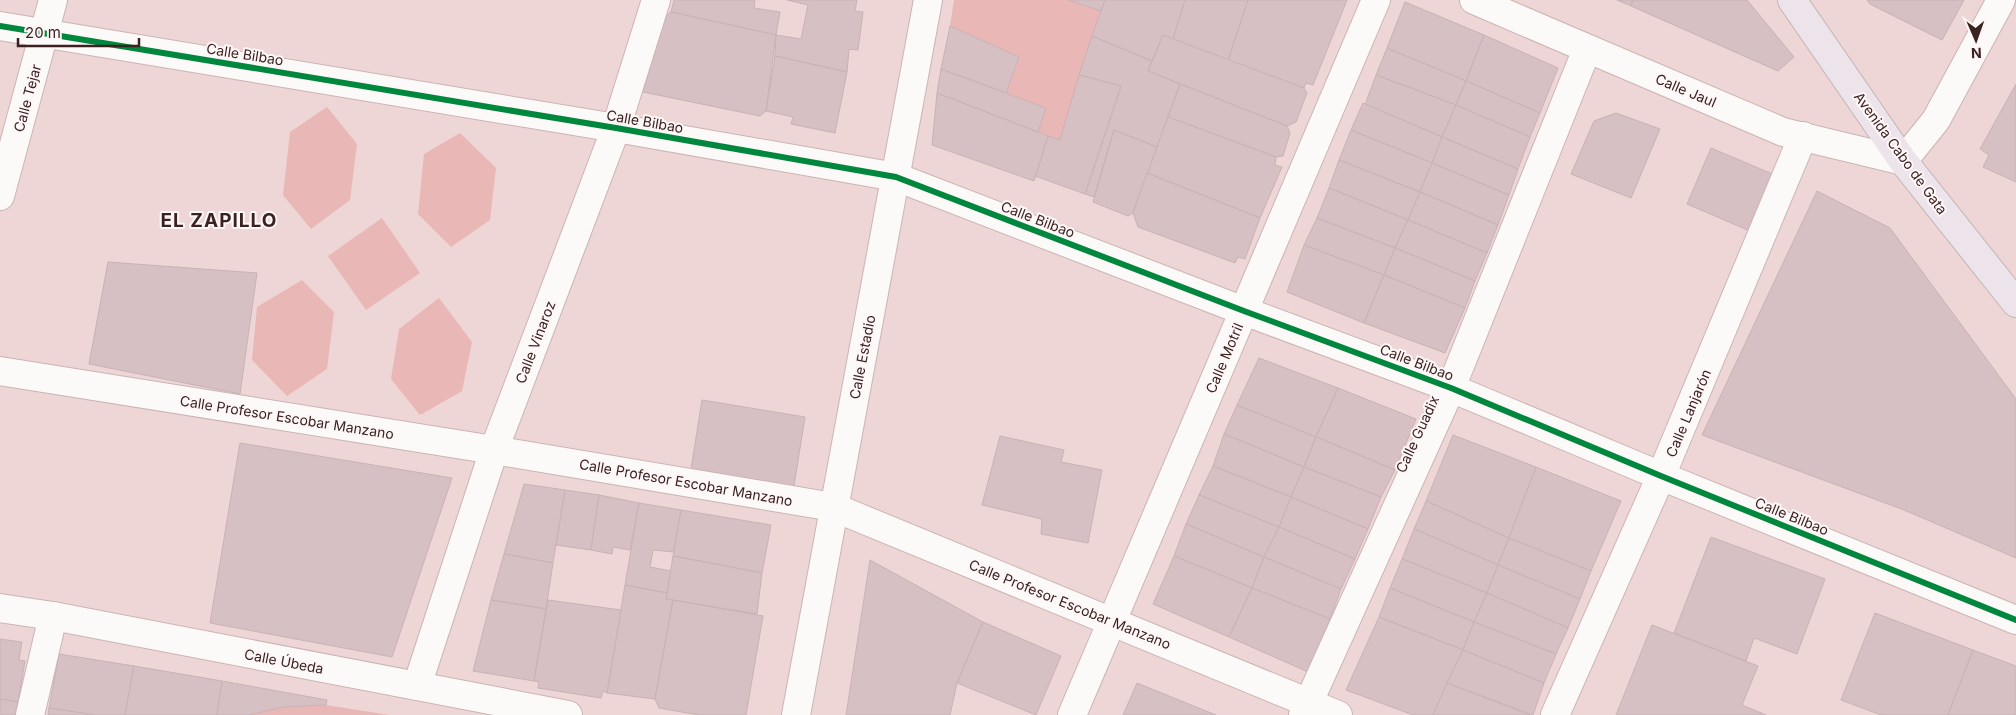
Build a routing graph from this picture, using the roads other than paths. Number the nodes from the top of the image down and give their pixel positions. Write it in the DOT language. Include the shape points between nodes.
graph roads {
  1 [pos="656,0"];
  2 [pos="928,0"];
  3 [pos="1376,0"];
  4 [pos="1474,0"];
  5 [pos="1792,0"];
  6 [pos="2001,0"];
  7 [pos="50,1"];
  8 [pos="0,26"];
  9 [pos="45,33"];
  10 [pos="1588,49"];
  11 [pos="616,128"];
  12 [pos="1803,136"];
  13 [pos="1903,161"];
  14 [pos="896,177"];
  15 [pos="0,196"];
  16 [pos="2016,303"];
  17 [pos="1244,311"];
  18 [pos="0,371"];
  19 [pos="1451,388"];
  20 [pos="494,450"];
  21 [pos="1661,476"];
  22 [pos="833,507"];
  23 [pos="0,608"];
  24 [pos="53,616"];
  25 [pos="2016,620"];
  26 [pos="1112,621"];
  27 [pos="416,686"];
  28 [pos="1306,709"];
  29 [pos="30,715"];
  30 [pos="568,715"];
  31 [pos="796,715"];
  32 [pos="1072,715"];
  33 [pos="1338,715"];
  34 [pos="1555,715"];
  1 -- 11 [label="street, Calle Vinaroz"];
  2 -- 14 [label="street, Calle Estadio"];
  3 -- 17 [label="street, Calle Motril"];
  4 -- 10 [label="street, Calle Jaul"];
  5 -- 13 [label="main road, Avenida Cabo de Gata"];
  6 -- 13 [label="street" via="1936,120"];
  7 -- 9 [label="street, Calle Tejar"];
  8 -- 9 [label="street, Calle Bilbao"];
  9 -- 11 [label="street, Calle Bilbao"];
  9 -- 15 [label="street, Calle Tejar"];
  10 -- 12 [label="street, Calle Jaul" via="1783,132"];
  10 -- 19 [label="street, Calle Guadix"];
  11 -- 14 [label="street, Calle Bilbao"];
  11 -- 20 [label="street, Calle Vinaroz"];
  12 -- 13 [label="street, Calle Jaul"];
  12 -- 21 [label="street, Calle Lanjarón"];
  13 -- 16 [label="main road, Avenida Cabo de Gata"];
  14 -- 17 [label="street, Calle Bilbao"];
  14 -- 22 [label="street, Calle Estadio"];
  17 -- 19 [label="street, Calle Bilbao"];
  17 -- 26 [label="street, Calle Motril"];
  18 -- 20 [label="street, Calle Profesor Escobar Manzano"];
  19 -- 21 [label="street, Calle Bilbao"];
  19 -- 28 [label="street, Calle Guadix"];
  20 -- 22 [label="street, Calle Profesor Escobar Manzano"];
  20 -- 27 [label="street, Calle Vinaroz"];
  21 -- 25 [label="street, Calle Bilbao"];
  21 -- 34 [label="street, Calle Lanjarón"];
  22 -- 26 [label="street, Calle Profesor Escobar Manzano"];
  22 -- 31 [label="street, Calle Estadio"];
  23 -- 24 [label="street, Calle Úbeda"];
  24 -- 27 [label="street, Calle Úbeda"];
  24 -- 29 [label="street"];
  26 -- 28 [label="street, Calle Profesor Escobar Manzano"];
  26 -- 32 [label="street, Calle Motril"];
  27 -- 30 [label="street, Calle Úbeda"];
  28 -- 33 [label="street, Calle Profesor Escobar Manzano"];
}
